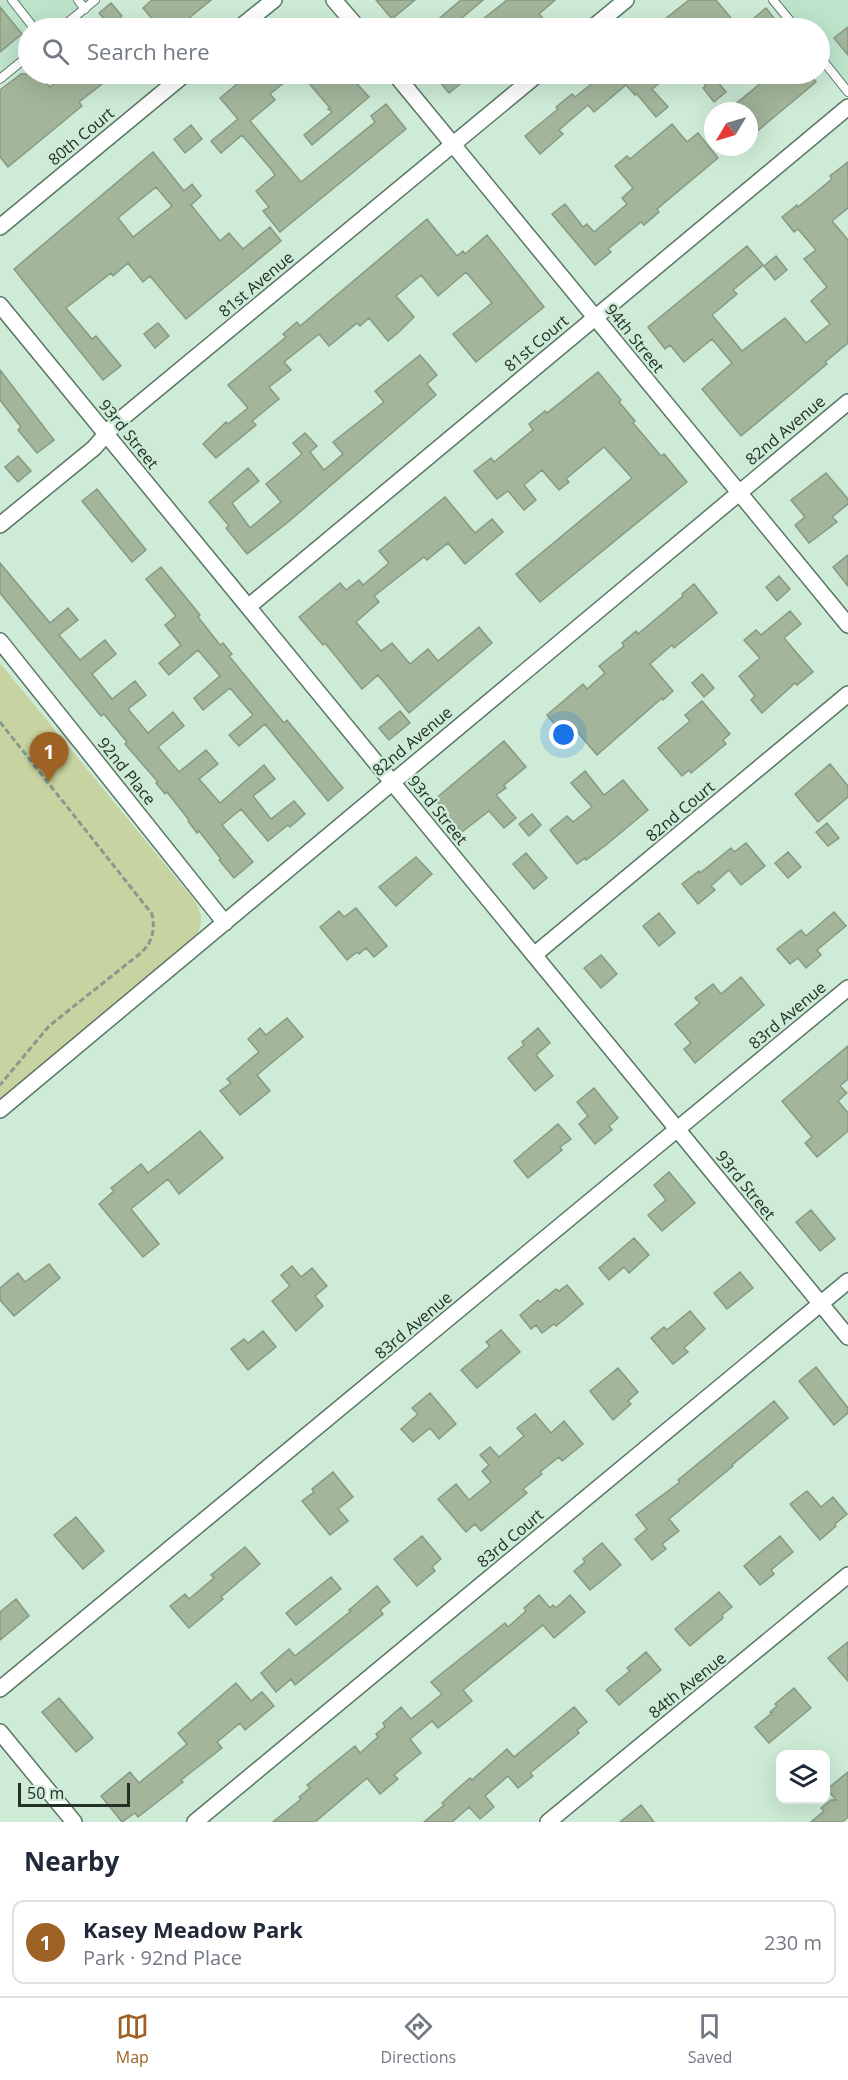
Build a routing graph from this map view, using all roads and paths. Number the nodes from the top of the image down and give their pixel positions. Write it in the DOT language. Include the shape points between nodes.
graph roads {
  1 [pos="12,0"];
  2 [pos="78,0"];
  3 [pos="95,0"];
  4 [pos="274,0"];
  5 [pos="334,0"];
  6 [pos="626,0"];
  7 [pos="773,0"];
  8 [pos="85,9"];
  9 [pos="26,18"];
  10 [pos="74,18"];
  11 [pos="252,18"];
  12 [pos="349,18"];
  13 [pos="604,18"];
  14 [pos="788,18"];
  15 [pos="18,63"];
  16 [pos="830,70"];
  17 [pos="1,75"];
  18 [pos="173,84"];
  19 [pos="403,84"];
  20 [pos="526,84"];
  21 [pos="848,92"];
  22 [pos="848,107"];
  23 [pos="453,144"];
  24 [pos="0,227"];
  25 [pos="0,305"];
  26 [pos="595,317"];
  27 [pos="848,402"];
  28 [pos="106,434"];
  29 [pos="738,493"];
  30 [pos="0,525"];
  31 [pos="248,607"];
  32 [pos="848,625"];
  33 [pos="0,641"];
  34 [pos="848,694"];
  35 [pos="0,723"];
  36 [pos="391,781"];
  37 [pos="225,923"];
  38 [pos="534,955"];
  39 [pos="848,988"];
  40 [pos="0,1085"];
  41 [pos="0,1110"];
  42 [pos="677,1130"];
  43 [pos="848,1281"];
  44 [pos="820,1304"];
  45 [pos="848,1337"];
  46 [pos="848,1575"];
  47 [pos="0,1689"];
  48 [pos="0,1731"];
  49 [pos="74,1822"];
  50 [pos="195,1822"];
  51 [pos="548,1822"];
  1 -- 9 [label="lane"];
  2 -- 8 [label="lane"];
  3 -- 8 [label="lane"];
  4 -- 11 [label="street"];
  5 -- 12 [label="street"];
  6 -- 13 [label="street"];
  7 -- 14 [label="lane"];
  8 -- 10 [label="lane"];
  15 -- 17 [label="lane"];
  16 -- 21 [label="lane"];
  18 -- 24 [label="street, 80th Court"];
  19 -- 23 [label="street, 94th Street"];
  20 -- 23 [label="street, 81st Avenue"];
  22 -- 26 [label="street, 81st Court"];
  23 -- 26 [label="street, 94th Street"];
  23 -- 28 [label="street, 81st Avenue"];
  25 -- 28 [label="street, 93rd Street"];
  26 -- 29 [label="street, 94th Street"];
  26 -- 31 [label="street, 81st Court"];
  27 -- 29 [label="street, 82nd Avenue"];
  28 -- 30 [label="street, 81st Avenue"];
  28 -- 31 [label="street, 93rd Street"];
  29 -- 32 [label="street, 94th Street"];
  29 -- 36 [label="street, 82nd Avenue"];
  31 -- 36 [label="street, 93rd Street"];
  33 -- 37 [label="street, 92nd Place"];
  34 -- 38 [label="street, 82nd Court"];
  35 -- 40 [label="path" via="152,914 153,930 148,946 48,1026"];
  36 -- 37 [label="street, 82nd Avenue"];
  36 -- 38 [label="street, 93rd Street"];
  37 -- 41 [label="street, 82nd Avenue"];
  38 -- 42 [label="street, 93rd Street"];
  39 -- 42 [label="street, 83rd Avenue"];
  42 -- 44 [label="street, 93rd Street"];
  42 -- 47 [label="street, 83rd Avenue"];
  43 -- 44 [label="street, 83rd Court"];
  44 -- 45 [label="street, 93rd Street"];
  44 -- 50 [label="street, 83rd Court"];
  46 -- 51 [label="street, 84th Avenue"];
  48 -- 49 [label="street"];
}
